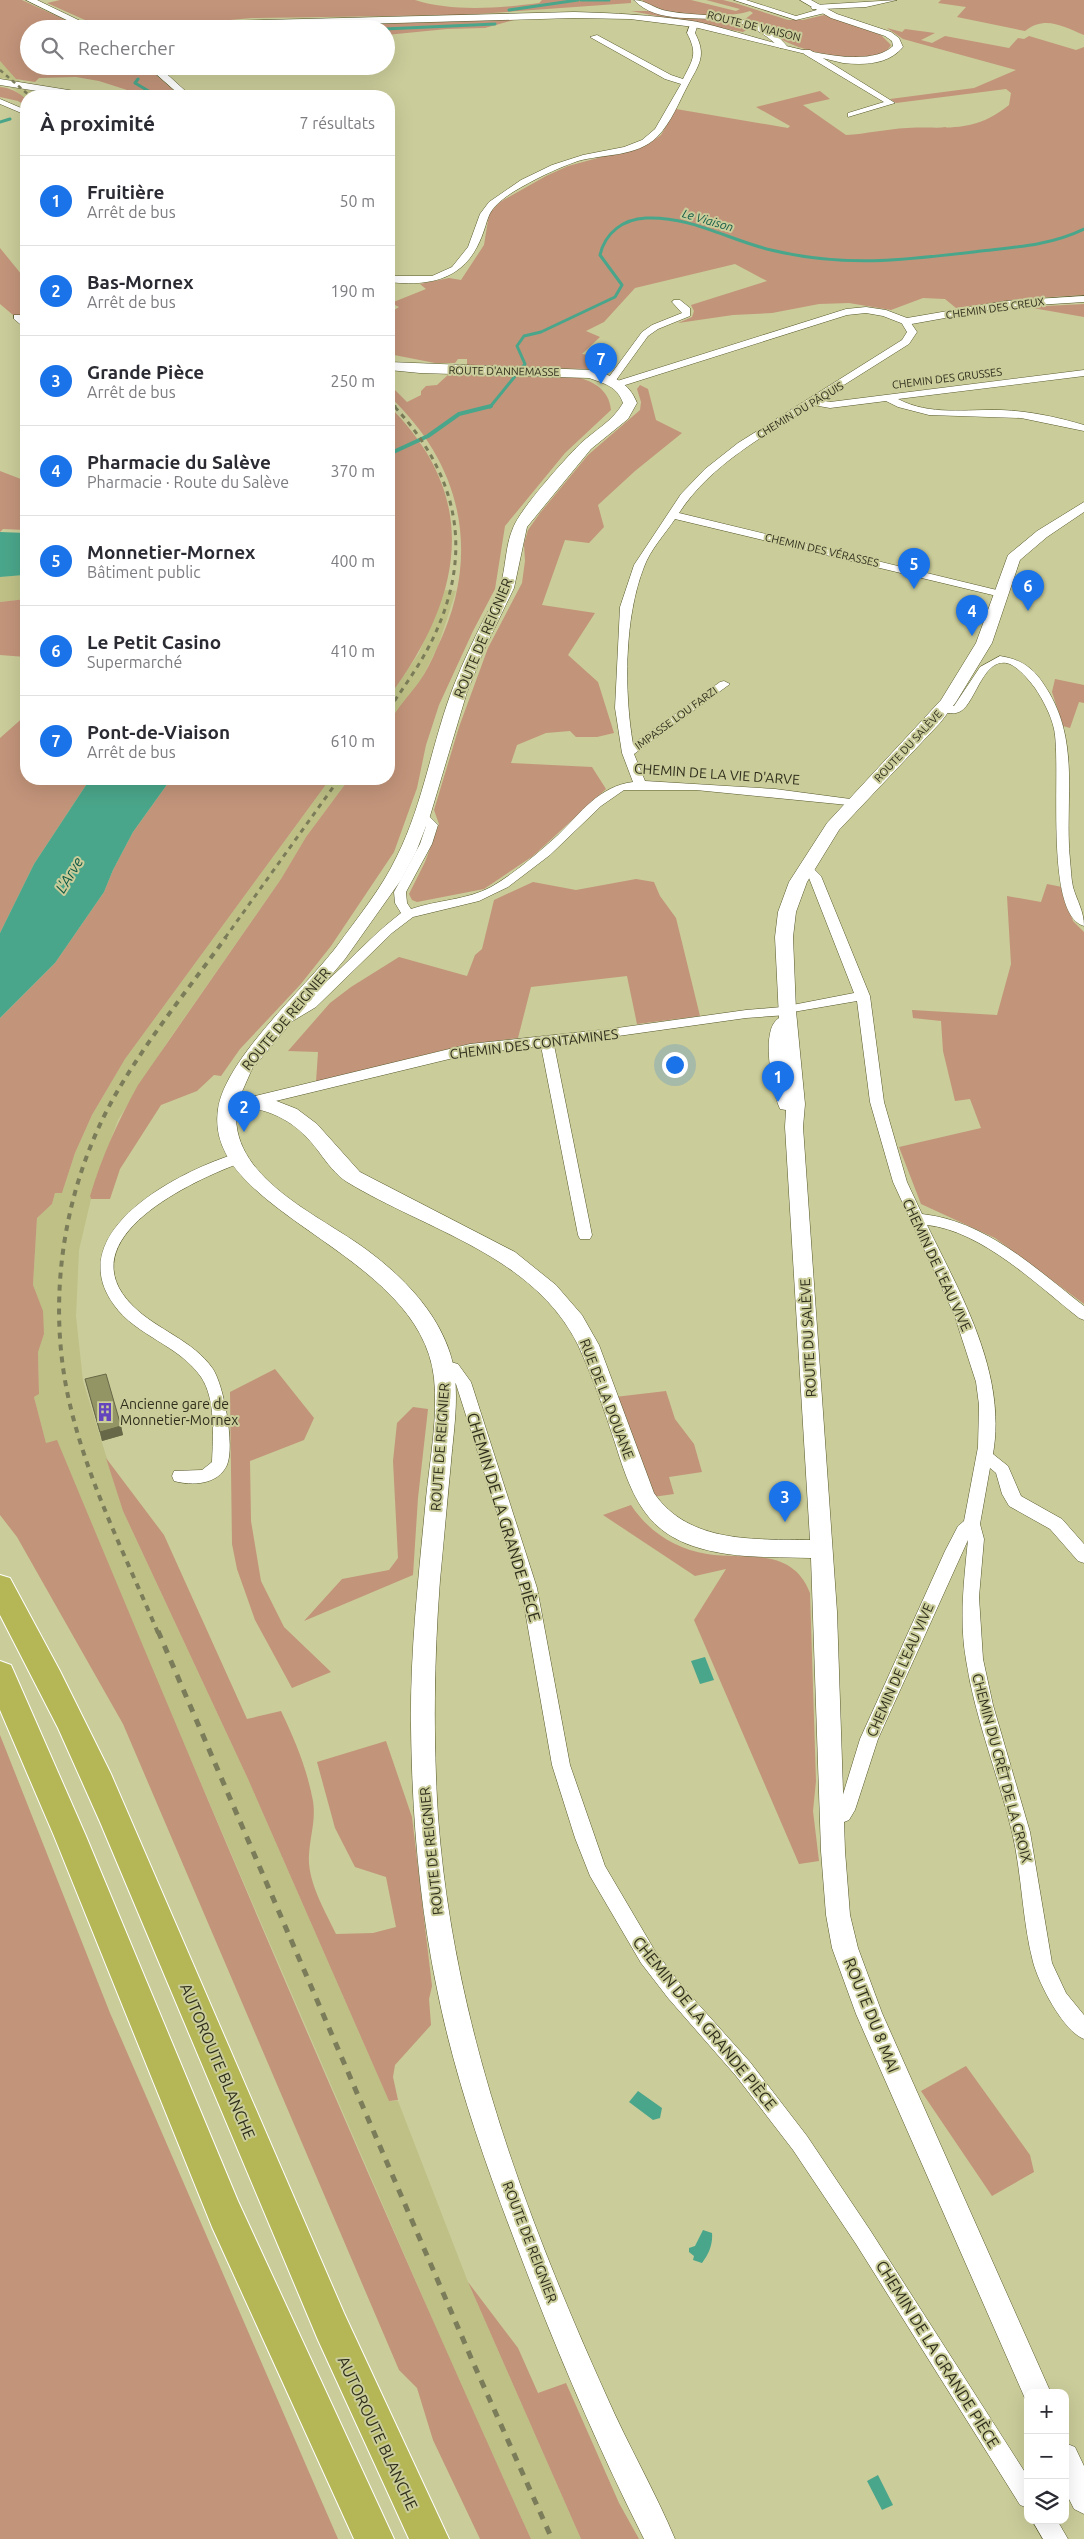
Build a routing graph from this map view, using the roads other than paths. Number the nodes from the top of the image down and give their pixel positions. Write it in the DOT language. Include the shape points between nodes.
graph roads {
  1 [pos="30,0"];
  2 [pos="638,0"];
  3 [pos="738,0"];
  4 [pos="804,0"];
  5 [pos="894,0"];
  6 [pos="818,9"];
  7 [pos="73,20"];
  8 [pos="380,20"];
  9 [pos="694,24"];
  10 [pos="594,38"];
  11 [pos="783,46"];
  12 [pos="807,52"];
  13 [pos="162,75"];
  14 [pos="0,82"];
  15 [pos="684,82"];
  16 [pos="50,90"];
  17 [pos="179,90"];
  18 [pos="0,101"];
  19 [pos="20,110"];
  20 [pos="851,115"];
  21 [pos="395,279"];
  22 [pos="1084,299"];
  23 [pos="677,302"];
  24 [pos="18,316"];
  25 [pos="20,318"];
  26 [pos="906,322"];
  27 [pos="395,366"];
  28 [pos="1084,372"];
  29 [pos="615,382"];
  30 [pos="889,398"];
  31 [pos="814,402"];
  32 [pos="1084,428"];
  33 [pos="1084,506"];
  34 [pos="672,514"];
  35 [pos="1001,594"];
  36 [pos="724,684"];
  37 [pos="943,709"];
  38 [pos="628,753"];
  39 [pos="640,784"];
  40 [pos="854,803"];
  41 [pos="422,816"];
  42 [pos="806,868"];
  43 [pos="408,914"];
  44 [pos="1084,922"];
  45 [pos="862,996"];
  46 [pos="787,1010"];
  47 [pos="280,1022"];
  48 [pos="547,1041"];
  49 [pos="229,1099"];
  50 [pos="255,1101"];
  51 [pos="238,1158"];
  52 [pos="915,1218"];
  53 [pos="585,1235"];
  54 [pos="1084,1314"];
  55 [pos="443,1366"];
  56 [pos="984,1456"];
  57 [pos="180,1476"];
  58 [pos="972,1524"];
  59 [pos="821,1549"];
  60 [pos="1084,1556"];
  61 [pos="0,1587"];
  62 [pos="0,1674"];
  63 [pos="832,1819"];
  64 [pos="1084,2030"];
  65 [pos="1035,2389"];
  66 [pos="1069,2466"];
  67 [pos="1024,2491"];
  68 [pos="1084,2499"];
  69 [pos="1046,2524"];
  70 [pos="374,2539"];
  71 [pos="429,2539"];
  72 [pos="660,2539"];
  73 [pos="1057,2539"];
  1 -- 7 [label="street"];
  2 -- 11 [label="street" via="647,7 665,12 742,21 777,39"];
  3 -- 6 [label="street" via="791,18 807,17"];
  4 -- 6 [label="street, ROUTE DE VIAISON"];
  5 -- 6 [label="street"];
  6 -- 12 [label="street, ROUTE DE VIAISON" via="888,34 896,40 898,47 883,58 860,61"];
  8 -- 9 [label="street, ROUTE DE VIAISON" via="574,15 630,16"];
  9 -- 11 [label="street, ROUTE DE VIAISON"];
  9 -- 15 [label="street" via="691,33 700,53"];
  10 -- 15 [label="street" via="668,77"];
  11 -- 12 [label="street, ROUTE DE VIAISON"];
  12 -- 20 [label="street" via="891,102"];
  13 -- 17 [label="street"];
  14 -- 16 [label="main road"];
  15 -- 21 [label="street" via="658,128 648,139 634,146 553,168 492,203 484,212 467,257 456,270 425,281"];
  18 -- 19 [label="street"];
  22 -- 26 [label="street, CHEMIN DES CREUX" via="1006,304"];
  23 -- 29 [label="street" via="687,310 686,314 645,334"];
  24 -- 25 [label="street"];
  26 -- 29 [label="street" via="875,311 835,314"];
  26 -- 31 [label="street, CHEMIN DU PÂQUIS" via="912,332 906,342"];
  27 -- 29 [label="main road, ROUTE D'ANNEMASSE" via="568,372"];
  28 -- 30 [label="street, CHEMIN DES GRUSSES"];
  29 -- 41 [label="main road, ROUTE DE REIGNIER" via="629,395 627,411 592,440 520,527 507,588 459,692"];
  30 -- 31 [label="street, CHEMIN DES GRUSSES" via="830,406"];
  30 -- 32 [label="street" via="919,410 1023,415"];
  31 -- 34 [label="street, CHEMIN DU PÂQUIS" via="726,457 695,483"];
  33 -- 35 [label="main road, ROUTE DU SALÈVE" via="1017,555"];
  34 -- 35 [label="street, CHEMIN DES VÉRASSES"];
  34 -- 38 [label="street, CHEMIN DU PÂQUIS" via="639,564 626,607 621,708"];
  35 -- 37 [label="main road, ROUTE DU SALÈVE" via="984,643"];
  36 -- 38 [label="street, IMPASSE LOU FARZI"];
  37 -- 40 [label="main road, ROUTE DU SALÈVE"];
  37 -- 44 [label="street" via="958,708 984,669 992,663 1016,663 1036,679 1060,728 1063,853 1072,902"];
  38 -- 39 [label="street, CHEMIN DU PÂQUIS"];
  39 -- 40 [label="street, CHEMIN DE LA VIE D'ARVE"];
  39 -- 43 [label="street, CHEMIN DE LA VIE D'ARVE" via="619,787 606,796 561,840 496,889"];
  40 -- 42 [label="main road, ROUTE DU SALÈVE" via="833,827"];
  41 -- 43 [label="street" via="432,826 400,892"];
  41 -- 47 [label="main road, ROUTE DE REIGNIER" via="408,852 376,905 339,955"];
  42 -- 45 [label="street, CHEMIN DE L'EAU VIVE" via="815,876"];
  42 -- 46 [label="main road, ROUTE DU SALÈVE" via="792,897 785,924"];
  43 -- 47 [label="street, CHEMIN DE LA VIE D'ARVE" via="387,930 311,1004"];
  45 -- 46 [label="street, CHEMIN DES CONTAMINES"];
  45 -- 52 [label="street, CHEMIN DE L'EAU VIVE" via="877,1102 900,1182"];
  46 -- 48 [label="street, CHEMIN DES CONTAMINES"];
  46 -- 59 [label="main road, ROUTE DU SALÈVE" via="778,1043 779,1072 794,1127"];
  47 -- 49 [label="main road, ROUTE DE REIGNIER" via="245,1066"];
  48 -- 50 [label="street, CHEMIN DES CONTAMINES" via="470,1049"];
  48 -- 53 [label="street"];
  49 -- 50 [label="main road, RUE DE LA DOUANE"];
  49 -- 51 [label="main road, ROUTE DE REIGNIER" via="227,1128"];
  50 -- 59 [label="main road, RUE DE LA DOUANE" via="275,1105 297,1116 353,1177 508,1257 528,1270 556,1297 592,1352 644,1493 657,1513 667,1521 686,1533 717,1543"];
  51 -- 55 [label="main road, ROUTE DE REIGNIER" via="265,1188 356,1253 405,1295 430,1330"];
  51 -- 57 [label="street" via="195,1175 147,1204 118,1233 109,1253 107,1271 119,1300 147,1326 191,1356 212,1384 218,1417 220,1463 210,1475"];
  52 -- 54 [label="street" via="942,1222 978,1237"];
  52 -- 56 [label="street, CHEMIN DE L'EAU VIVE" via="952,1291 978,1360 987,1405"];
  55 -- 67 [label="street, CHEMIN DE LA GRANDE PIÈCE" via="452,1368 463,1382 528,1588 561,1765 597,1870 648,1957 743,2069 800,2143 868,2243"];
  55 -- 72 [label="main road, ROUTE DE REIGNIER" via="444,1424 422,1672 425,1800 440,1939 472,2078 527,2238 620,2463"];
  56 -- 58 [label="street, CHEMIN DE L'EAU VIVE"];
  56 -- 60 [label="street" via="1002,1467 1016,1501 1056,1524"];
  58 -- 63 [label="street, CHEMIN DE L'EAU VIVE" via="964,1531 953,1551 869,1738 849,1804 843,1814"];
  58 -- 64 [label="street, CHEMIN DU CRÊT DE LA CROIX" via="976,1538 971,1628 978,1682 1021,1832 1043,1962 1059,1999"];
  59 -- 63 [label="main road, ROUTE DU 8 MAI"];
  61 -- 71 [label="highway, AUTOROUTE BLANCHE" via="69,1716 111,1808 353,2381"];
  62 -- 70 [label="highway" via="225,2214"];
  63 -- 65 [label="main road, ROUTE DU 8 MAI" via="838,1915 856,1981"];
  66 -- 68 [label="main road"];
  69 -- 73 [label="street"];
}
